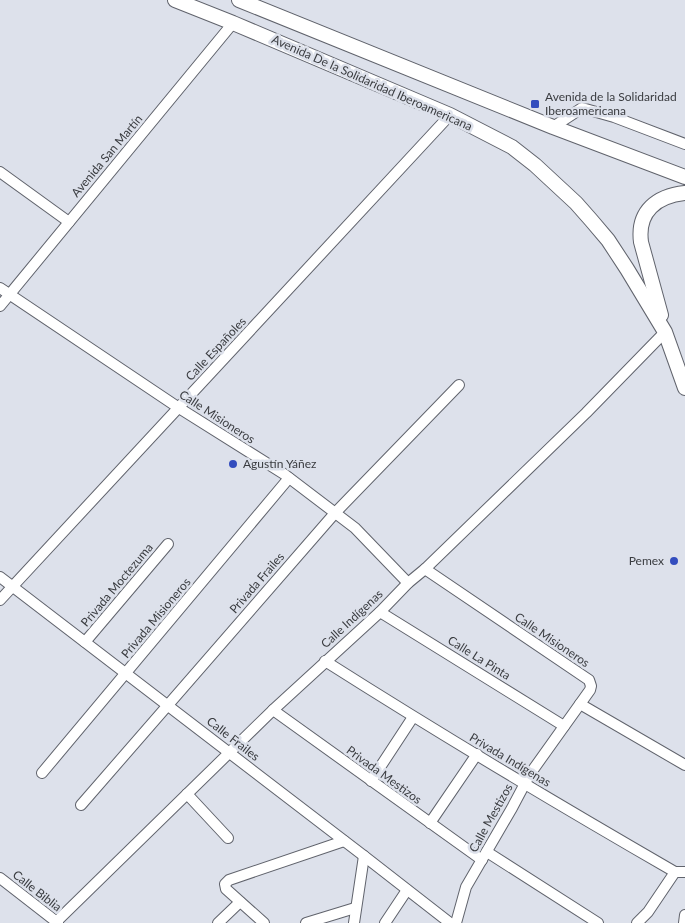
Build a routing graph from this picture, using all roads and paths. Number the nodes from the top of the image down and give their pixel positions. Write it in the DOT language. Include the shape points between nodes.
graph roads {
  1 [pos="174,0"];
  2 [pos="239,0"];
  3 [pos="256,3"];
  4 [pos="233,23"];
  5 [pos="450,115"];
  6 [pos="554,127"];
  7 [pos="685,144"];
  8 [pos="0,172"];
  9 [pos="685,177"];
  10 [pos="685,193"];
  11 [pos="69,222"];
  12 [pos="0,288"];
  13 [pos="10,295"];
  14 [pos="0,306"];
  15 [pos="665,332"];
  16 [pos="459,384"];
  17 [pos="685,388"];
  18 [pos="179,408"];
  19 [pos="289,478"];
  20 [pos="335,513"];
  21 [pos="168,544"];
  22 [pos="424,568"];
  23 [pos="0,577"];
  24 [pos="408,583"];
  25 [pos="13,586"];
  26 [pos="0,600"];
  27 [pos="380,612"];
  28 [pos="85,642"];
  29 [pos="325,662"];
  30 [pos="126,673"];
  31 [pos="591,682"];
  32 [pos="580,704"];
  33 [pos="167,705"];
  34 [pos="273,710"];
  35 [pos="413,717"];
  36 [pos="564,726"];
  37 [pos="229,752"];
  38 [pos="477,754"];
  39 [pos="685,765"];
  40 [pos="42,773"];
  41 [pos="371,781"];
  42 [pos="524,784"];
  43 [pos="187,794"];
  44 [pos="80,805"];
  45 [pos="430,823"];
  46 [pos="228,838"];
  47 [pos="344,841"];
  48 [pos="364,856"];
  49 [pos="484,856"];
  50 [pos="680,872"];
  51 [pos="0,878"];
  52 [pos="407,890"];
  53 [pos="240,902"];
  54 [pos="355,908"];
  55 [pos="685,915"];
  56 [pos="56,923"];
  57 [pos="218,923"];
  58 [pos="264,923"];
  59 [pos="306,923"];
  60 [pos="354,923"];
  61 [pos="384,923"];
  62 [pos="450,923"];
  63 [pos="456,923"];
  64 [pos="598,923"];
  65 [pos="637,923"];
  66 [pos="684,923"];
  1 -- 4 [label="highway, Avenida De la Solidaridad Iberoamericana"];
  2 -- 3 [label="highway, Avenida De la Solidaridad Iberoamericana"];
  3 -- 6 [label="highway, Avenida De la Solidaridad Iberoamericana"];
  4 -- 5 [label="highway, Avenida De la Solidaridad Iberoamericana"];
  4 -- 11 [label="street, Avenida San Martín"];
  5 -- 15 [label="highway, Avenida De la Solidaridad Iberoamericana" via="512,147 576,203 608,240"];
  5 -- 18 [label="street, Calle Españoles"];
  6 -- 7 [label="street" via="582,108"];
  6 -- 9 [label="highway, Avenida De la Solidaridad Iberoamericana"];
  8 -- 11 [label="street"];
  10 -- 15 [label="highway" via="654,203 644,216 640,233"];
  11 -- 13 [label="street, Avenida San Martín"];
  12 -- 13 [label="street, Calle Misioneros"];
  13 -- 14 [label="street, Avenida San Martín"];
  13 -- 18 [label="street, Calle Misioneros"];
  15 -- 17 [label="highway, Avenida De la Solidaridad Iberoamericana"];
  15 -- 22 [label="street, Calle Indígenas" via="586,413"];
  16 -- 20 [label="street, Privada Frailes"];
  18 -- 19 [label="street, Calle Misioneros"];
  18 -- 25 [label="street, Calle Españoles"];
  19 -- 20 [label="street, Calle Misioneros"];
  19 -- 30 [label="street, Privada Misioneros"];
  20 -- 24 [label="street, Calle Misioneros" via="355,528"];
  20 -- 33 [label="street, Privada Frailes"];
  21 -- 28 [label="street, Privada Moctezuma"];
  22 -- 24 [label="street, Calle Indígenas"];
  22 -- 31 [label="street, Calle Misioneros"];
  23 -- 25 [label="street, Calle Frailes"];
  24 -- 27 [label="street, Calle Indígenas"];
  25 -- 26 [label="street, Calle Españoles"];
  25 -- 28 [label="street, Calle Frailes"];
  27 -- 29 [label="street, Calle Indígenas"];
  27 -- 36 [label="street, Calle La Pinta"];
  28 -- 30 [label="street, Calle Frailes"];
  29 -- 34 [label="street, Calle Indígenas"];
  29 -- 35 [label="street, Privada Indígenas"];
  30 -- 33 [label="street, Calle Frailes"];
  30 -- 40 [label="street, Privada Misioneros"];
  31 -- 32 [label="street, Calle Mestizos" via="592,686"];
  32 -- 36 [label="street, Calle Mestizos"];
  32 -- 39 [label="street"];
  33 -- 37 [label="street, Calle Frailes"];
  33 -- 44 [label="street, Privada Frailes"];
  34 -- 37 [label="street, Calle Indígenas"];
  34 -- 41 [label="street, Privada Mestizos"];
  35 -- 38 [label="street, Privada Indígenas"];
  35 -- 41 [label="street"];
  36 -- 42 [label="street, Calle Mestizos"];
  37 -- 43 [label="street, Calle Indígenas"];
  37 -- 47 [label="street, Calle Frailes"];
  38 -- 42 [label="street, Privada Indígenas"];
  38 -- 45 [label="street"];
  41 -- 45 [label="street, Privada Mestizos"];
  42 -- 49 [label="street, Calle Mestizos"];
  42 -- 50 [label="street, Privada Indígenas"];
  43 -- 46 [label="street"];
  43 -- 56 [label="street, Calle Indígenas"];
  45 -- 49 [label="street, Privada Mestizos"];
  47 -- 48 [label="street, Calle Frailes"];
  47 -- 53 [label="street" via="229,880 225,884 226,889"];
  48 -- 52 [label="street, Calle Frailes"];
  48 -- 54 [label="street"];
  49 -- 63 [label="street, Calle Mestizos" via="466,887"];
  49 -- 64 [label="street, Privada Mestizos"];
  50 -- 65 [label="street"];
  51 -- 56 [label="street, Calle Biblia"];
  52 -- 61 [label="street"];
  52 -- 62 [label="street, Calle Frailes"];
  53 -- 57 [label="street"];
  53 -- 58 [label="street"];
  54 -- 59 [label="street"];
  54 -- 60 [label="street"];
  55 -- 66 [label="street"];
}
